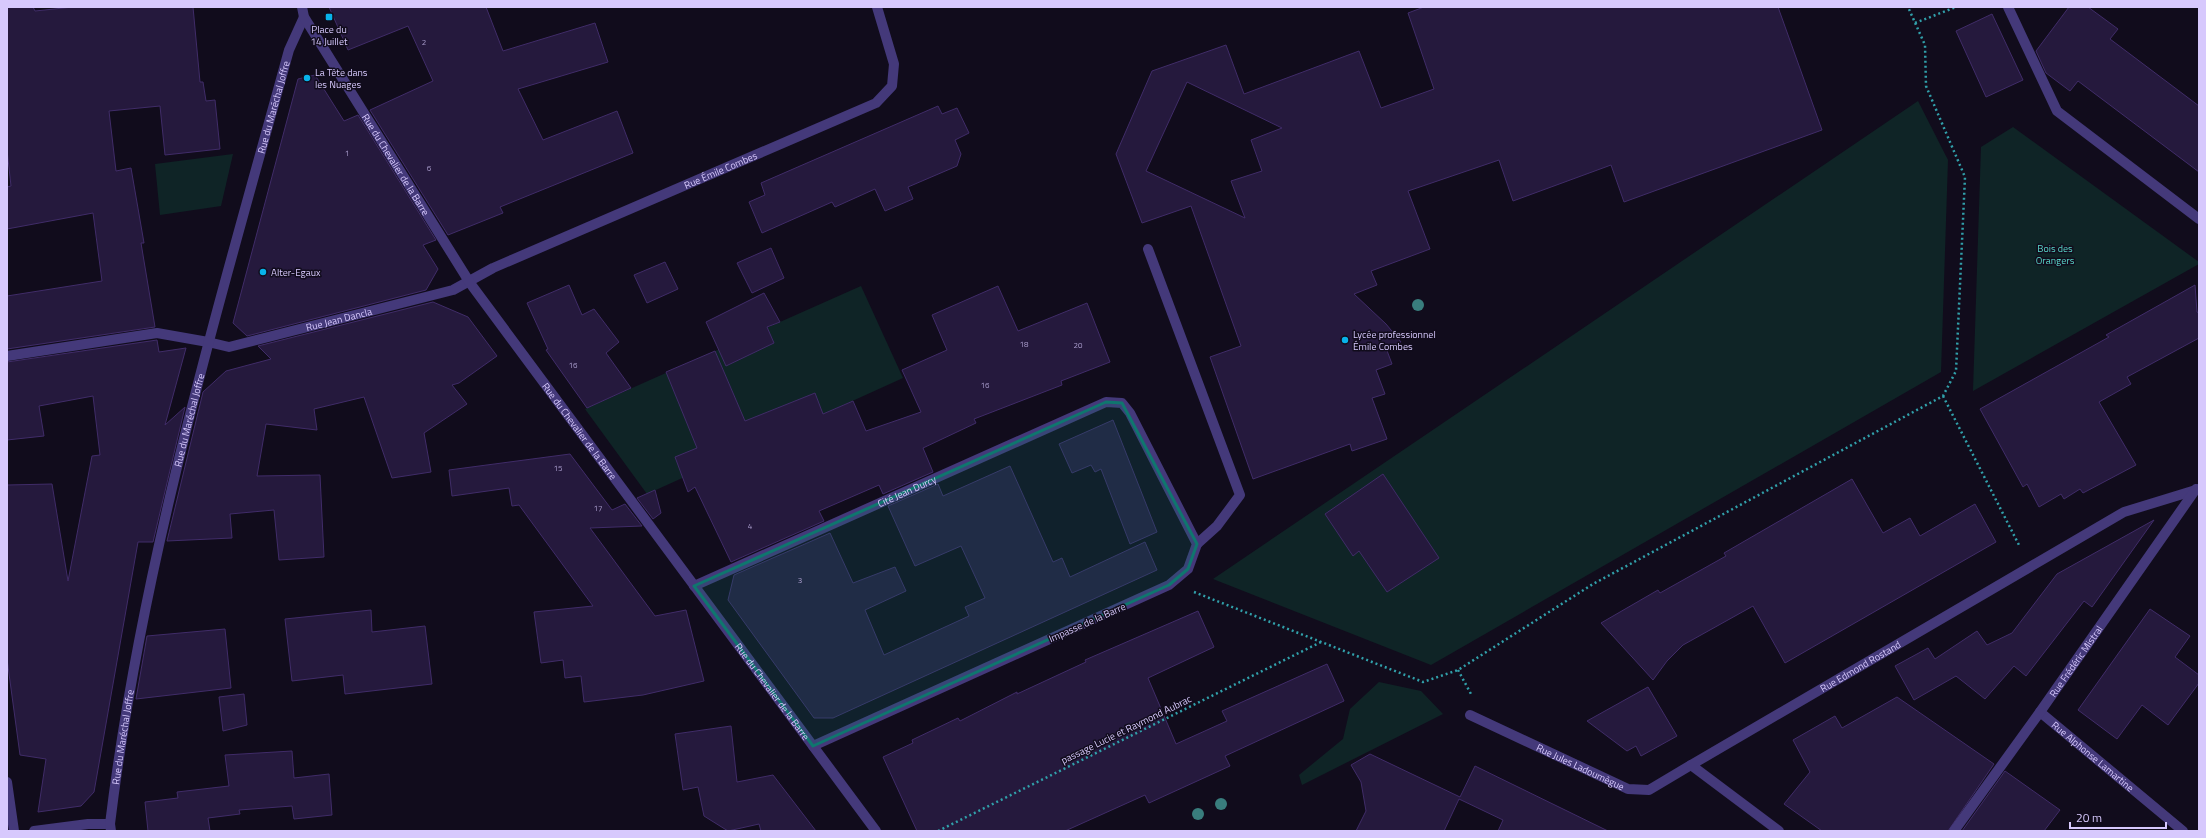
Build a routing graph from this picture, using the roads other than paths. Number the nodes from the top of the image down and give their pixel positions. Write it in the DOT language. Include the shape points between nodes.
graph roads {
  1 [pos="877,7"];
  2 [pos="2008,7"];
  3 [pos="303,12"];
  4 [pos="2199,219"];
  5 [pos="1148,249"];
  6 [pos="470,283"];
  7 [pos="208,342"];
  8 [pos="7,356"];
  9 [pos="2198,489"];
  10 [pos="1197,544"];
  11 [pos="694,586"];
  12 [pos="2040,712"];
  13 [pos="1470,715"];
  14 [pos="813,746"];
  15 [pos="1692,765"];
  16 [pos="7,782"];
  17 [pos="110,827"];
  18 [pos="14,831"];
  19 [pos="34,831"];
  20 [pos="876,831"];
  21 [pos="1779,831"];
  22 [pos="1954,831"];
  23 [pos="2183,831"];
  1 -- 6 [label="street, Rue Émile Combes" via="894,64 892,86 876,103 493,268"];
  2 -- 4 [label="street" via="2057,111"];
  3 -- 6 [label="street, Rue du Chevalier de la Barre"];
  3 -- 7 [label="street, Rue du Maréchal Joffre" via="289,50"];
  5 -- 10 [label="street" via="1240,495 1217,526"];
  6 -- 7 [label="street, Rue Jean Dancla" via="453,290 229,347"];
  6 -- 11 [label="street, Rue du Chevalier de la Barre"];
  7 -- 8 [label="street, Rue Jean Dancla" via="158,333"];
  7 -- 17 [label="street, Rue du Maréchal Joffre" via="157,550 120,738"];
  9 -- 12 [label="street, Rue Frédéric Mistral"];
  9 -- 15 [label="street, Rue Edmond Rostand" via="2124,512"];
  10 -- 11 [label="street, Cité Jean Durcy" via="1130,413 1122,403 1106,402"];
  10 -- 14 [label="street, Impasse de la Barre" via="1188,569 1169,585"];
  11 -- 14 [label="street, Rue du Chevalier de la Barre"];
  12 -- 22 [label="street, Rue Frédéric Mistral"];
  12 -- 23 [label="street, Rue Alphonse Lamartine"];
  13 -- 15 [label="street, Rue Jules Ladoumègue" via="1628,789 1649,790"];
  14 -- 20 [label="street, Rue du Chevalier de la Barre"];
  15 -- 21 [label="street"];
  16 -- 18 [label="street"];
  17 -- 19 [label="street" via="88,824"];
}
